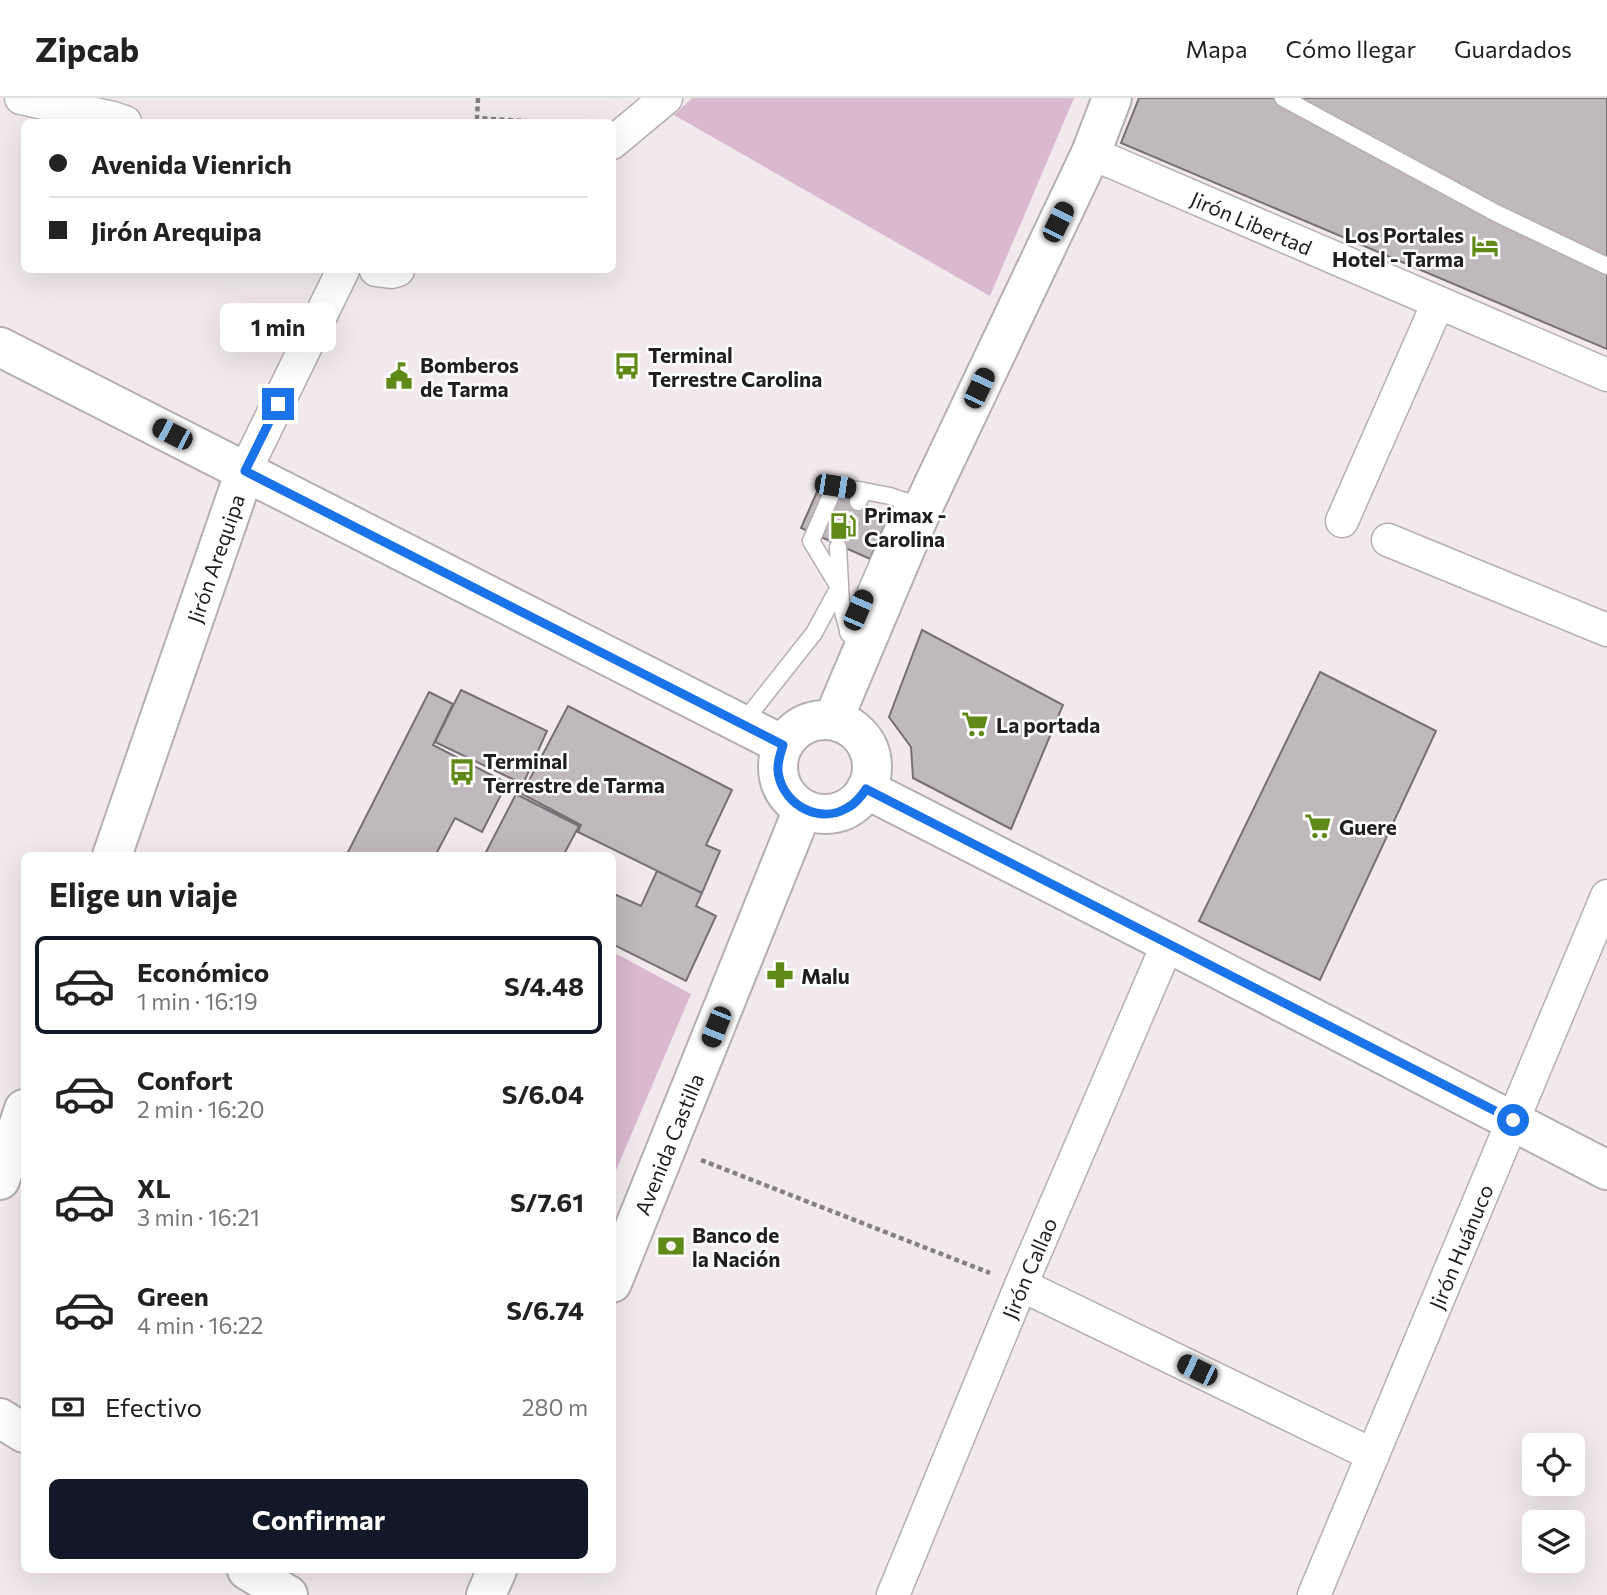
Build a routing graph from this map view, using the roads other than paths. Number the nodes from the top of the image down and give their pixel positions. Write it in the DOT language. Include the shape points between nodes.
graph roads {
  1 [pos="21,98"];
  2 [pos="666,98"];
  3 [pos="1283,98"];
  4 [pos="1117,100"];
  5 [pos="116,119"];
  6 [pos="616,140"];
  7 [pos="1091,153"];
  8 [pos="1607,266"];
  9 [pos="342,273"];
  10 [pos="1438,303"];
  11 [pos="0,347"];
  12 [pos="1607,375"];
  13 [pos="245,471"];
  14 [pos="914,504"];
  15 [pos="1342,521"];
  16 [pos="1388,540"];
  17 [pos="838,547"];
  18 [pos="839,587"];
  19 [pos="1607,630"];
  20 [pos="852,648"];
  21 [pos="833,720"];
  22 [pos="742,724"];
  23 [pos="783,745"];
  24 [pos="866,789"];
  25 [pos="803,809"];
  26 [pos="113,852"];
  27 [pos="1607,896"];
  28 [pos="1168,943"];
  29 [pos="21,1118"];
  30 [pos="1513,1120"];
  31 [pos="1607,1170"];
  32 [pos="0,1180"];
  33 [pos="616,1273"];
  34 [pos="1021,1285"];
  35 [pos="0,1418"];
  36 [pos="21,1431"];
  37 [pos="1373,1455"];
  38 [pos="252,1573"];
  39 [pos="496,1573"];
  40 [pos="288,1595"];
  41 [pos="486,1595"];
  42 [pos="894,1595"];
  43 [pos="1314,1595"];
  1 -- 5 [label="street"];
  2 -- 6 [label="street"];
  3 -- 8 [label="lane" via="1496,213"];
  4 -- 7 [label="main road"];
  7 -- 10 [label="street, Jirón Libertad"];
  7 -- 14 [label="main road"];
  9 -- 13 [label="street, Jirón Arequipa"];
  10 -- 12 [label="street, Jirón Libertad"];
  10 -- 15 [label="street"];
  11 -- 13 [label="main road"];
  13 -- 22 [label="main road"];
  13 -- 26 [label="main road, Jirón Arequipa"];
  14 -- 18 [label="lane" via="861,496 835,486 811,541"];
  14 -- 20 [label="main road"];
  16 -- 19 [label="street"];
  17 -- 18 [label="lane"];
  18 -- 20 [label="lane"];
  18 -- 22 [label="lane" via="814,633"];
  20 -- 21 [label="main road"];
  21 -- 23 [label="main road" via="804,724"];
  21 -- 24 [label="main road" via="859,734 867,746 872,760"];
  22 -- 23 [label="main road"];
  23 -- 25 [label="main road" via="778,774 791,800"];
  24 -- 25 [label="main road" via="845,810 824,814"];
  24 -- 28 [label="main road"];
  25 -- 33 [label="main road, Avenida Castilla"];
  27 -- 30 [label="street, Jirón Huánuco"];
  28 -- 30 [label="main road"];
  28 -- 34 [label="street, Jirón Callao"];
  29 -- 32 [label="main road"];
  30 -- 31 [label="main road"];
  30 -- 37 [label="street, Jirón Huánuco"];
  34 -- 37 [label="street"];
  34 -- 42 [label="street, Jirón Callao"];
  35 -- 36 [label="main road"];
  37 -- 43 [label="street, Jirón Huánuco"];
  38 -- 40 [label="main road"];
  39 -- 41 [label="main road"];
}
